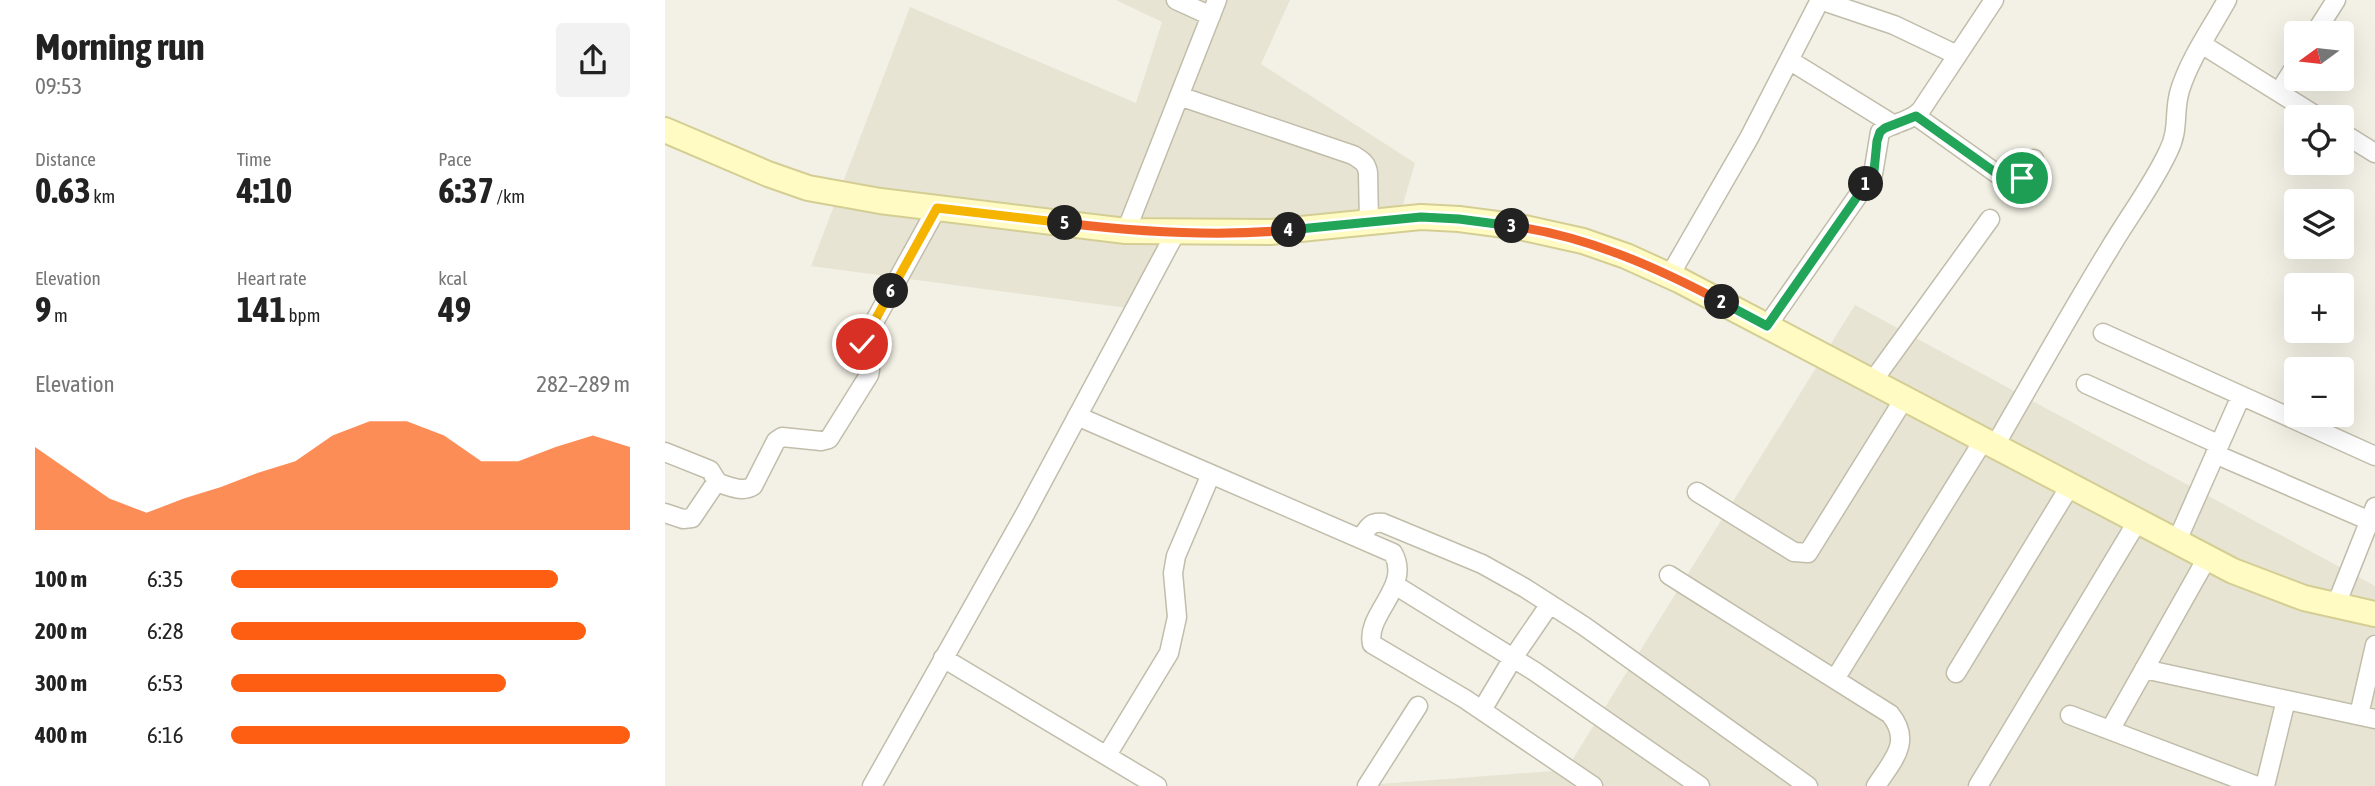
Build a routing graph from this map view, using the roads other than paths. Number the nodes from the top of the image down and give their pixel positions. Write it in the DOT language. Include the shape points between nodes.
graph roads {
  1 [pos="1176,0"];
  2 [pos="1820,0"];
  3 [pos="1994,0"];
  4 [pos="2227,0"];
  5 [pos="2336,0"];
  6 [pos="1214,8"];
  7 [pos="2323,21"];
  8 [pos="2203,45"];
  9 [pos="1957,55"];
  10 [pos="1789,60"];
  11 [pos="2284,84"];
  12 [pos="2279,92"];
  13 [pos="1179,96"];
  14 [pos="2299,105"];
  15 [pos="1916,116"];
  16 [pos="1894,125"];
  17 [pos="665,130"];
  18 [pos="2354,140"];
  19 [pos="2375,153"];
  20 [pos="2034,159"];
  21 [pos="937,208"];
  22 [pos="1990,219"];
  23 [pos="1369,222"];
  24 [pos="1126,231"];
  25 [pos="1176,232"];
  26 [pos="1669,275"];
  27 [pos="1767,326"];
  28 [pos="2103,333"];
  29 [pos="1873,382"];
  30 [pos="2086,384"];
  31 [pos="2241,396"];
  32 [pos="1904,399"];
  33 [pos="1077,416"];
  34 [pos="1989,444"];
  35 [pos="2216,449"];
  36 [pos="665,452"];
  37 [pos="2375,456"];
  38 [pos="1211,474"];
  39 [pos="718,483"];
  40 [pos="2070,486"];
  41 [pos="1697,492"];
  42 [pos="665,513"];
  43 [pos="2372,514"];
  44 [pos="2137,522"];
  45 [pos="1361,538"];
  46 [pos="2176,543"];
  47 [pos="2207,558"];
  48 [pos="1669,575"];
  49 [pos="1395,585"];
  50 [pos="1550,604"];
  51 [pos="2336,605"];
  52 [pos="2375,614"];
  53 [pos="2375,645"];
  54 [pos="1513,657"];
  55 [pos="943,658"];
  56 [pos="2144,669"];
  57 [pos="1956,673"];
  58 [pos="1835,679"];
  59 [pos="2286,699"];
  60 [pos="1418,706"];
  61 [pos="1482,710"];
  62 [pos="2070,715"];
  63 [pos="2367,717"];
  64 [pos="2110,730"];
  65 [pos="1107,755"];
  66 [pos="872,786"];
  67 [pos="1157,786"];
  68 [pos="1367,786"];
  69 [pos="1593,786"];
  70 [pos="1700,786"];
  71 [pos="1808,786"];
  72 [pos="1876,786"];
  73 [pos="1978,786"];
  74 [pos="2257,786"];
  75 [pos="2265,786"];
  1 -- 6 [label="street"];
  2 -- 9 [label="street" via="1895,25"];
  2 -- 10 [label="street"];
  3 -- 9 [label="street"];
  4 -- 8 [label="street"];
  5 -- 7 [label="street"];
  6 -- 13 [label="street"];
  8 -- 12 [label="street"];
  8 -- 34 [label="street" via="2179,93 2176,135 2168,153"];
  9 -- 15 [label="street"];
  10 -- 16 [label="street"];
  10 -- 26 [label="street"];
  11 -- 12 [label="street"];
  12 -- 14 [label="street"];
  13 -- 23 [label="street" via="1362,160 1368,173"];
  13 -- 24 [label="street"];
  15 -- 16 [label="street"];
  15 -- 20 [label="street" via="2010,183 2019,181"];
  16 -- 27 [label="street" via="1877,136 1873,174"];
  17 -- 21 [label="street" via="808,188"];
  18 -- 19 [label="street"];
  21 -- 24 [label="street"];
  21 -- 39 [label="street" via="862,344 869,375 829,439 782,437 753,486 744,490"];
  22 -- 29 [label="street"];
  23 -- 25 [label="street" via="1270,232"];
  23 -- 26 [label="street" via="1421,217 1520,227 1583,241"];
  24 -- 25 [label="street"];
  25 -- 33 [label="street"];
  26 -- 27 [label="street"];
  27 -- 29 [label="street"];
  28 -- 31 [label="street"];
  29 -- 32 [label="street"];
  30 -- 35 [label="street"];
  31 -- 35 [label="street"];
  31 -- 37 [label="street"];
  32 -- 34 [label="street"];
  32 -- 41 [label="street" via="1808,553 1794,552"];
  33 -- 38 [label="street"];
  33 -- 55 [label="street"];
  34 -- 40 [label="street"];
  34 -- 58 [label="street"];
  35 -- 43 [label="street"];
  35 -- 46 [label="street"];
  36 -- 39 [label="street" via="711,470"];
  38 -- 45 [label="street"];
  38 -- 65 [label="street" via="1173,573 1177,617 1169,653"];
  39 -- 42 [label="street" via="711,486 692,518"];
  40 -- 44 [label="street"];
  40 -- 57 [label="street"];
  43 -- 51 [label="street"];
  44 -- 46 [label="street"];
  44 -- 73 [label="street"];
  45 -- 49 [label="street" via="1392,553 1398,569"];
  45 -- 50 [label="street" via="1371,523 1383,523 1482,564"];
  46 -- 47 [label="street"];
  47 -- 51 [label="street" via="2272,588"];
  47 -- 56 [label="street"];
  48 -- 58 [label="street"];
  49 -- 54 [label="street"];
  49 -- 61 [label="street" via="1371,632 1372,644"];
  50 -- 54 [label="street"];
  50 -- 71 [label="street"];
  51 -- 52 [label="street"];
  53 -- 63 [label="street"];
  54 -- 61 [label="street"];
  54 -- 70 [label="street"];
  55 -- 65 [label="street"];
  55 -- 66 [label="street"];
  56 -- 59 [label="street"];
  56 -- 64 [label="street"];
  58 -- 72 [label="street" via="1890,714 1899,725 1898,752"];
  59 -- 63 [label="street"];
  59 -- 75 [label="street"];
  60 -- 68 [label="street"];
  61 -- 69 [label="street"];
  62 -- 64 [label="street"];
  64 -- 74 [label="street"];
  65 -- 67 [label="street"];
}
